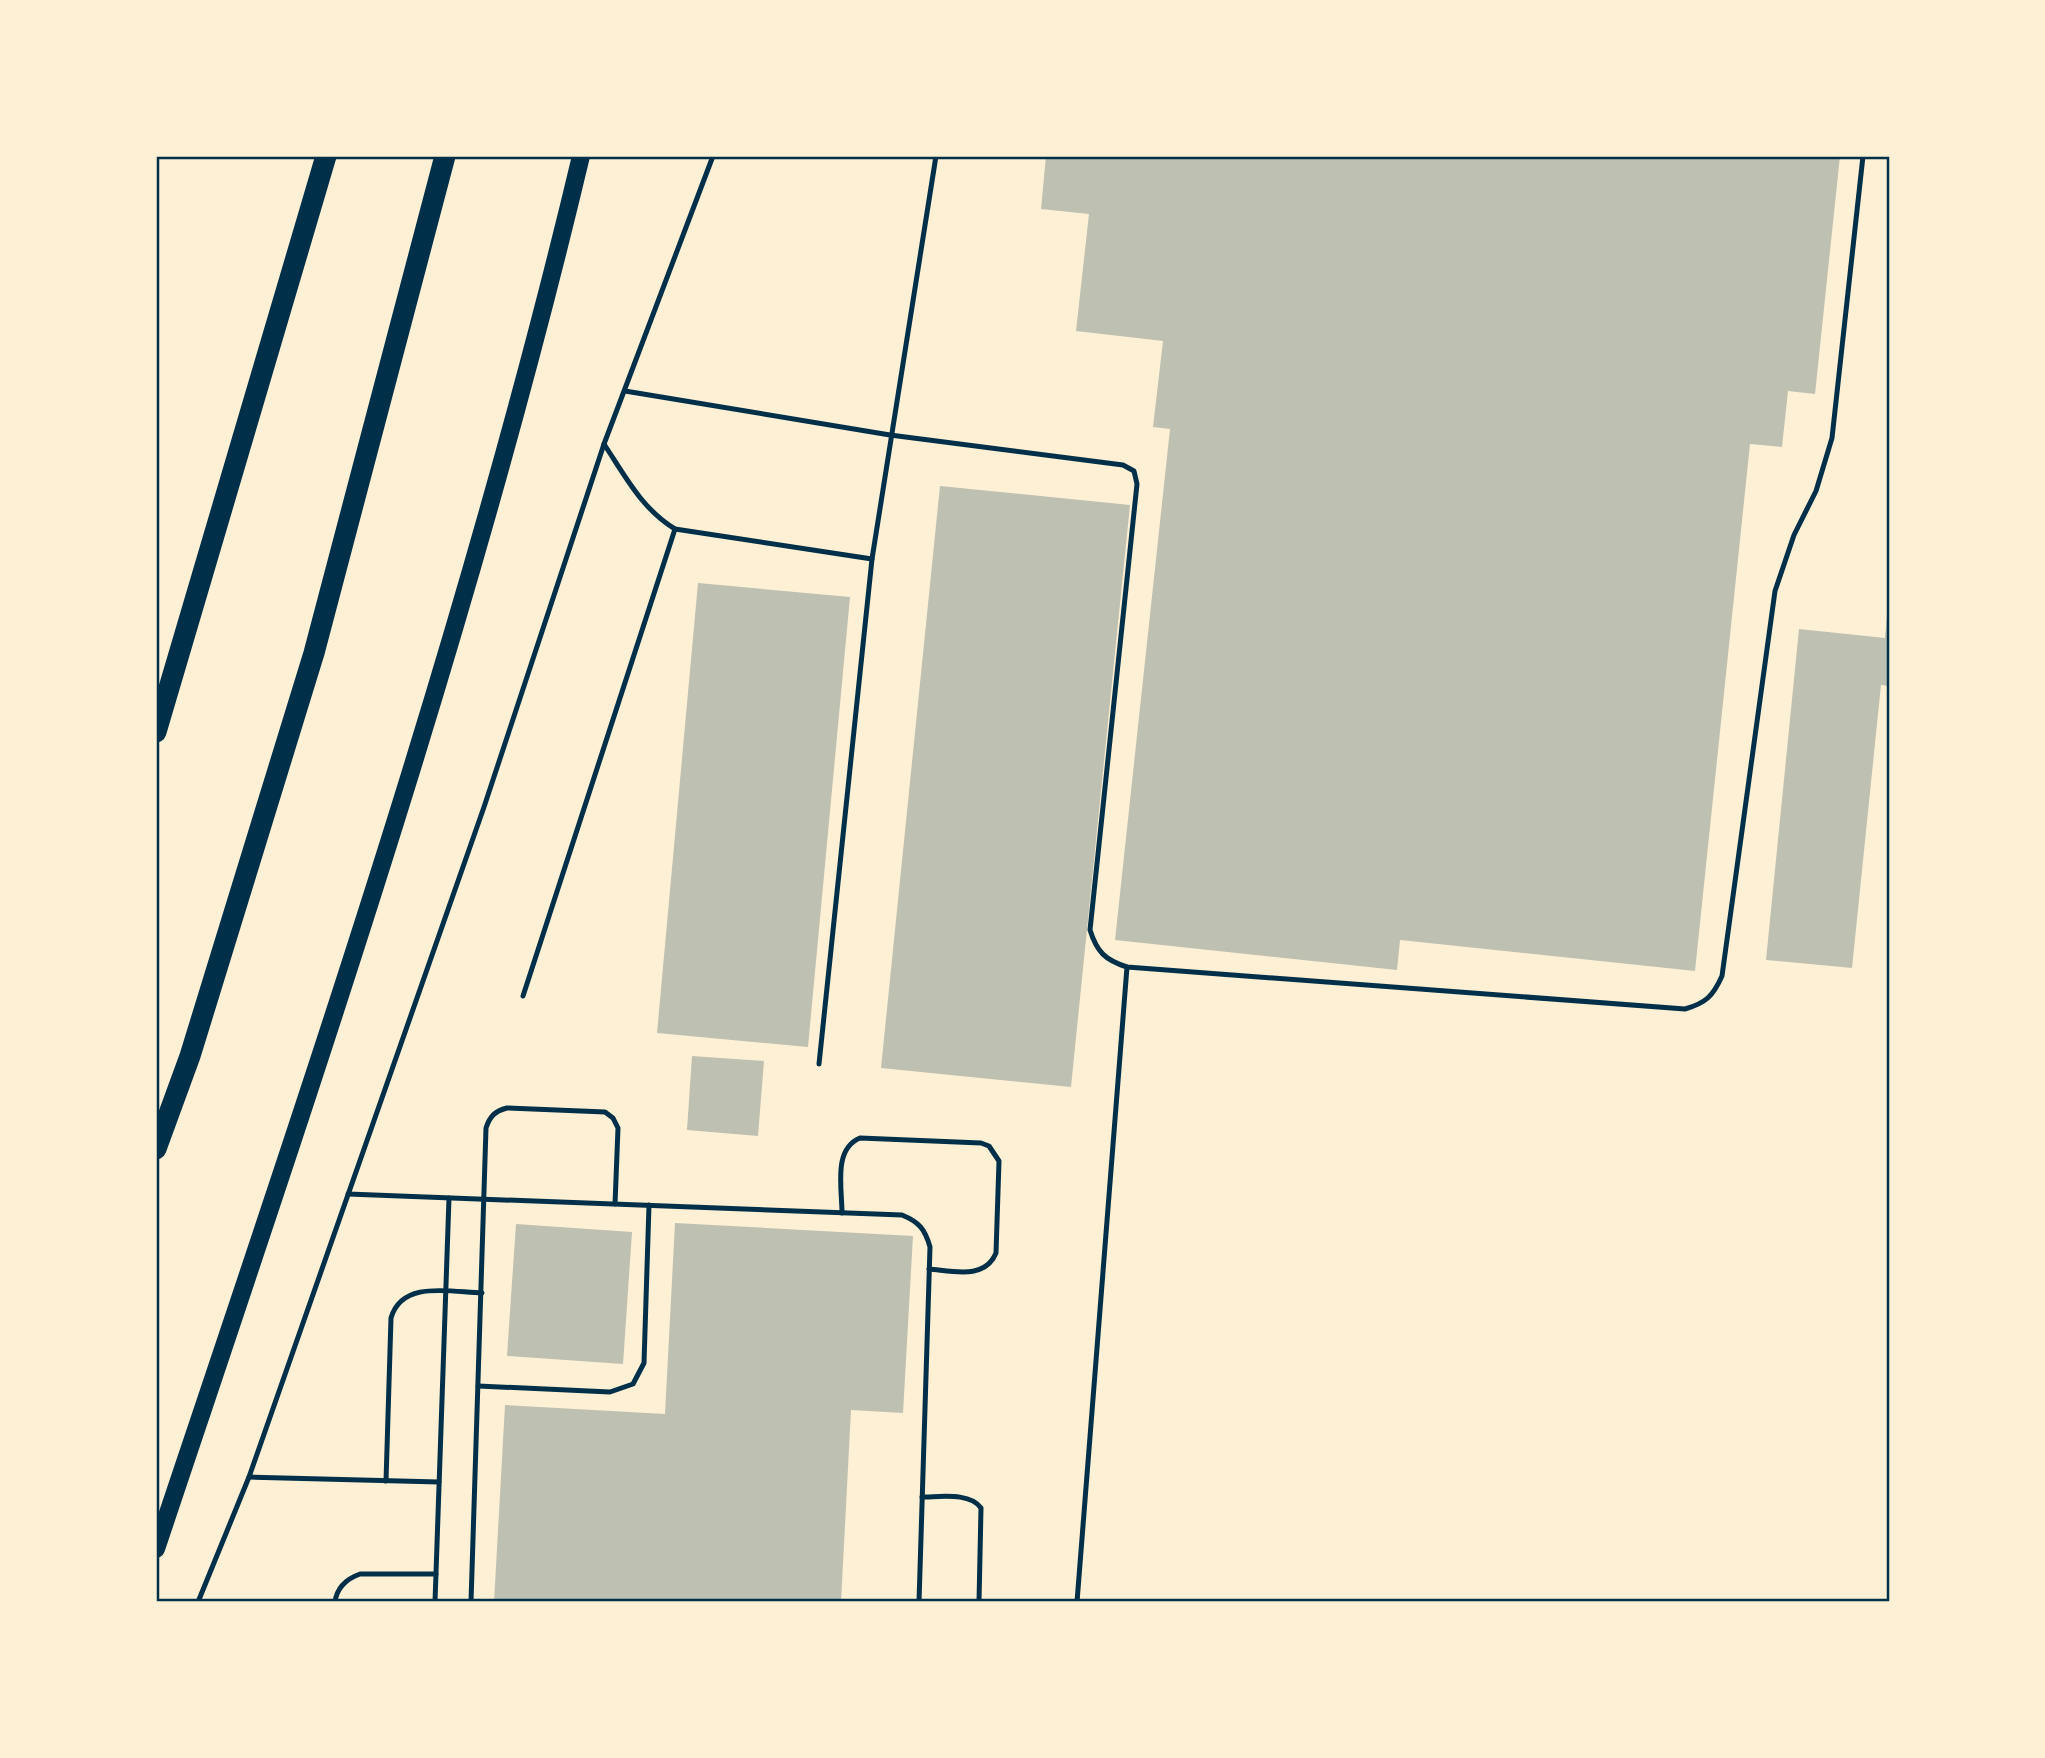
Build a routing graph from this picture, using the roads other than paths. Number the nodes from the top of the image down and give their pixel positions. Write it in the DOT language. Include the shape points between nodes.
graph roads {
  1 [pos="326,156"];
  2 [pos="445,156"];
  3 [pos="582,156"];
  4 [pos="713,156"];
  5 [pos="936,156"];
  6 [pos="1863,156"];
  7 [pos="625,391"];
  8 [pos="890,435"];
  9 [pos="604,444"];
  10 [pos="675,529"];
  11 [pos="872,559"];
  12 [pos="156,732"];
  13 [pos="1127,967"];
  14 [pos="523,996"];
  15 [pos="819,1064"];
  16 [pos="156,1149"];
  17 [pos="348,1194"];
  18 [pos="449,1198"];
  19 [pos="485,1199"];
  20 [pos="615,1205"];
  21 [pos="649,1205"];
  22 [pos="842,1213"];
  23 [pos="929,1269"];
  24 [pos="446,1292"];
  25 [pos="482,1293"];
  26 [pos="478,1386"];
  27 [pos="249,1476"];
  28 [pos="386,1481"];
  29 [pos="439,1482"];
  30 [pos="922,1497"];
  31 [pos="156,1549"];
  32 [pos="436,1574"];
  33 [pos="198,1602"];
  34 [pos="335,1602"];
  35 [pos="435,1602"];
  36 [pos="471,1602"];
  37 [pos="919,1602"];
  38 [pos="979,1602"];
  39 [pos="1077,1602"];
  1 -- 12 [label="highway"];
  2 -- 16 [label="highway" via="314,653 190,1056"];
  3 -- 31 [label="main road" via="457,620 309,1092"];
  4 -- 7 [label="lane"];
  5 -- 8 [label="lane"];
  6 -- 13 [label="lane" via="1832,439 1775,590 1722,976 1715,992 1704,1003 1685,1009"];
  7 -- 8 [label="lane"];
  7 -- 9 [label="lane"];
  8 -- 11 [label="lane"];
  8 -- 13 [label="lane" via="1123,465 1134,471 1137,484 1090,930 1096,948 1109,962"];
  9 -- 10 [label="lane" via="655,517"];
  9 -- 17 [label="lane" via="484,807"];
  10 -- 11 [label="lane"];
  10 -- 14 [label="lane"];
  11 -- 15 [label="lane"];
  13 -- 39 [label="lane"];
  17 -- 18 [label="lane"];
  17 -- 27 [label="lane"];
  18 -- 19 [label="lane"];
  18 -- 24 [label="lane"];
  19 -- 20 [label="lane"];
  19 -- 20 [label="lane" via="486,1128 497,1111 594,1110 613,1118 618,1128"];
  19 -- 25 [label="lane"];
  20 -- 21 [label="lane"];
  21 -- 22 [label="lane"];
  21 -- 26 [label="lane" via="644,1363 633,1384 610,1392"];
  22 -- 23 [label="lane" via="902,1215 916,1220 930,1247"];
  22 -- 23 [label="lane" via="842,1161 850,1142 860,1138 989,1146 999,1161 993,1262 978,1272"];
  23 -- 30 [label="lane"];
  24 -- 25 [label="lane"];
  24 -- 28 [label="lane" via="409,1294 394,1308"];
  24 -- 29 [label="lane"];
  25 -- 26 [label="lane"];
  26 -- 36 [label="lane"];
  27 -- 28 [label="lane"];
  27 -- 33 [label="lane"];
  28 -- 29 [label="lane"];
  29 -- 32 [label="lane"];
  30 -- 37 [label="lane"];
  30 -- 38 [label="lane" via="967,1498 981,1508"];
  32 -- 34 [label="lane" via="360,1574 340,1587"];
  32 -- 35 [label="lane"];
}
